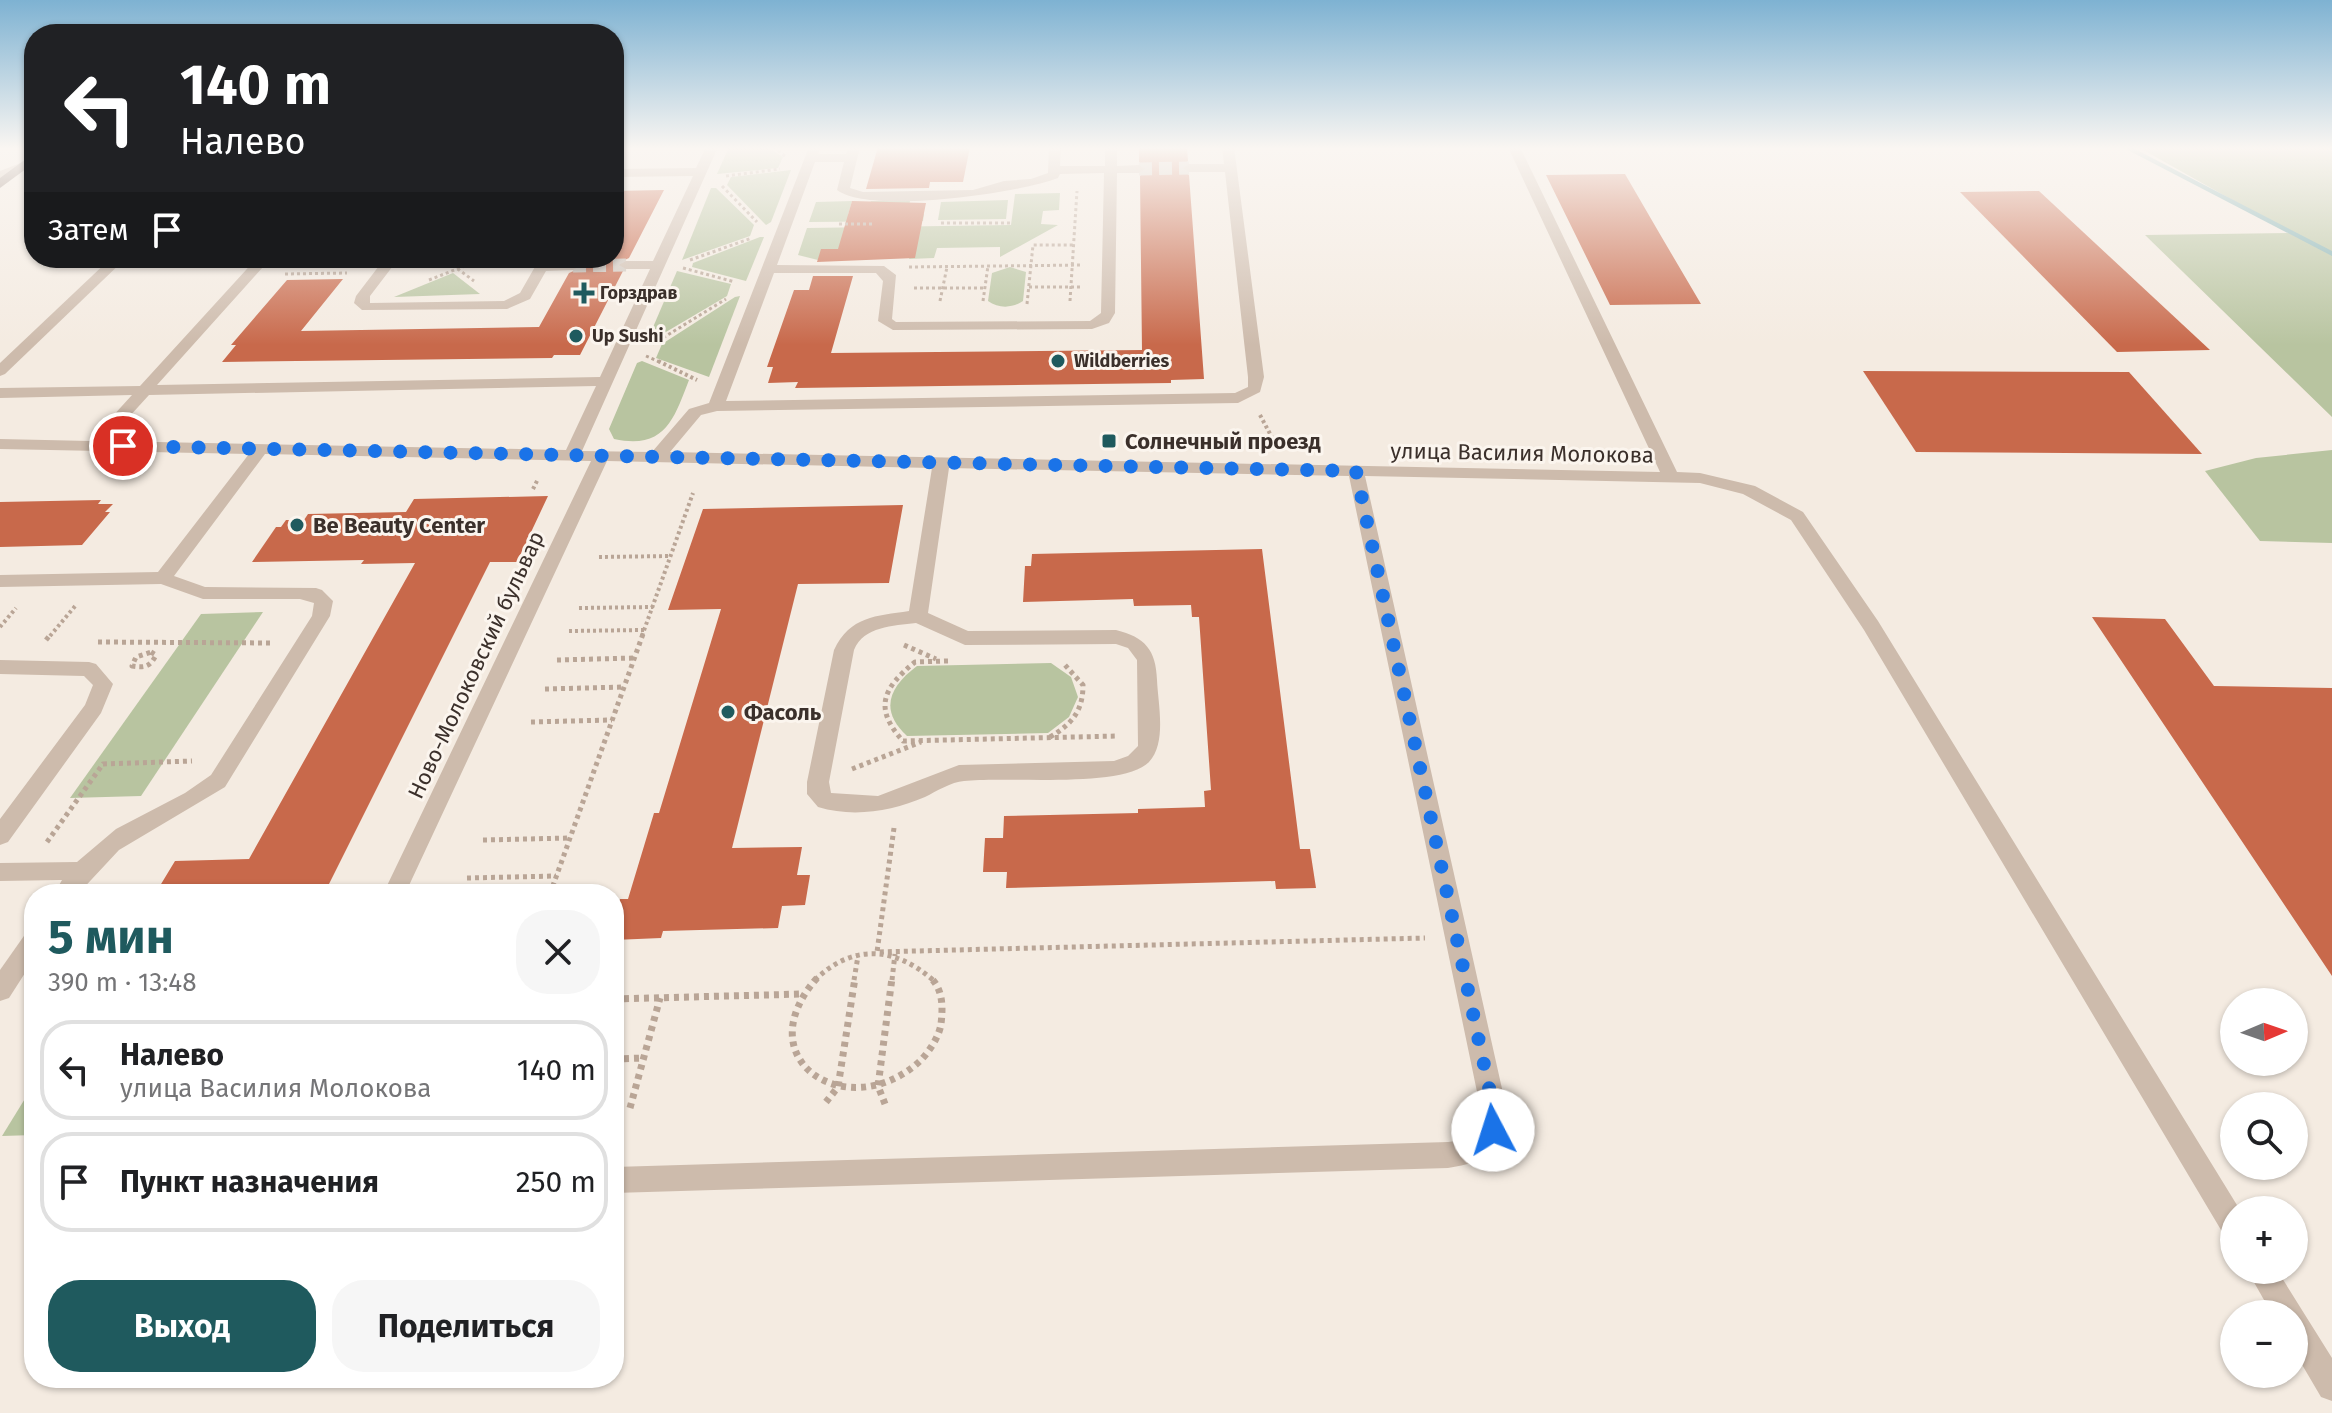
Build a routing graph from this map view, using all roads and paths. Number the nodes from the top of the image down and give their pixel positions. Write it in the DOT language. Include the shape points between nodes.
graph roads {
  1 [pos="682,213"];
  2 [pos="748,213"];
  3 [pos="790,213"];
  4 [pos="1076,213"];
  5 [pos="1110,213"];
  6 [pos="1236,213"];
  7 [pos="1545,213"];
  8 [pos="761,227"];
  9 [pos="758,236"];
  10 [pos="1074,245"];
  11 [pos="626,265"];
  12 [pos="658,265"];
  13 [pos="1109,265"];
  14 [pos="988,266"];
  15 [pos="1031,266"];
  16 [pos="1072,266"];
  17 [pos="947,267"];
  18 [pos="108,268"];
  19 [pos="255,268"];
  20 [pos="385,268"];
  21 [pos="540,268"];
  22 [pos="769,269"];
  23 [pos="381,273"];
  24 [pos="248,275"];
  25 [pos="890,282"];
  26 [pos="1108,286"];
  27 [pos="1029,287"];
  28 [pos="1071,287"];
  29 [pos="943,288"];
  30 [pos="985,288"];
  31 [pos="1025,326"];
  32 [pos="1069,326"];
  33 [pos="935,327"];
  34 [pos="979,327"];
  35 [pos="0,371"];
  36 [pos="605,381"];
  37 [pos="145,390"];
  38 [pos="1249,392"];
  39 [pos="0,393"];
  40 [pos="716,406"];
  41 [pos="690,419"];
  42 [pos="0,444"];
  43 [pos="95,445"];
  44 [pos="261,449"];
  45 [pos="1280,453"];
  46 [pos="572,455"];
  47 [pos="601,456"];
  48 [pos="657,457"];
  49 [pos="941,463"];
  50 [pos="1356,471"];
  51 [pos="1671,478"];
  52 [pos="693,493"];
  53 [pos="671,556"];
  54 [pos="599,557"];
  55 [pos="163,578"];
  56 [pos="97,579"];
  57 [pos="0,581"];
  58 [pos="653,607"];
  59 [pos="579,608"];
  60 [pos="918,616"];
  61 [pos="644,630"];
  62 [pos="569,631"];
  63 [pos="163,641"];
  64 [pos="45,642"];
  65 [pos="60,642"];
  66 [pos="89,642"];
  67 [pos="305,643"];
  68 [pos="151,652"];
  69 [pos="634,658"];
  70 [pos="1053,659"];
  71 [pos="557,660"];
  72 [pos="953,661"];
  73 [pos="0,667"];
  74 [pos="24,667"];
  75 [pos="624,687"];
  76 [pos="545,689"];
  77 [pos="612,720"];
  78 [pos="531,722"];
  79 [pos="1149,735"];
  80 [pos="1050,737"];
  81 [pos="925,740"];
  82 [pos="233,760"];
  83 [pos="818,782"];
  84 [pos="898,799"];
  85 [pos="0,836"];
  86 [pos="570,838"];
  87 [pos="483,840"];
  88 [pos="82,871"];
  89 [pos="0,872"];
  90 [pos="26,872"];
  91 [pos="556,876"];
  92 [pos="467,878"];
  93 [pos="72,884"];
  94 [pos="399,884"];
  95 [pos="553,884"];
  96 [pos="1457,937"];
  97 [pos="877,952"];
  98 [pos="895,954"];
  99 [pos="24,955"];
  100 [pos="858,956"];
  101 [pos="0,990"];
  102 [pos="803,994"];
  103 [pos="660,998"];
  104 [pos="624,999"];
  105 [pos="644,1058"];
  106 [pos="624,1059"];
  107 [pos="878,1086"];
  108 [pos="838,1087"];
  109 [pos="826,1102"];
  110 [pos="885,1104"];
  111 [pos="630,1108"];
  112 [pos="624,1180"];
  113 [pos="2220,1202"];
  114 [pos="2308,1347"];
  115 [pos="2332,1386"];
  1 -- 12 [label="street"];
  2 -- 8 [label="path"];
  3 -- 22 [label="street"];
  4 -- 10 [label="path"];
  5 -- 13 [label="street"];
  6 -- 38 [label="street" via="1256,377 1255,389"];
  7 -- 51 [label="street"];
  9 -- 41 [label="path" via="674,266 736,283 733,292 649,347 646,358 699,381 686,412"];
  10 -- 15 [label="path" via="1033,245"];
  10 -- 16 [label="path"];
  11 -- 12 [label="street"];
  12 -- 36 [label="street"];
  13 -- 16 [label="path"];
  13 -- 26 [label="street"];
  14 -- 15 [label="path"];
  14 -- 17 [label="path"];
  14 -- 30 [label="path"];
  15 -- 16 [label="path"];
  15 -- 27 [label="path"];
  16 -- 28 [label="path"];
  17 -- 25 [label="path" via="907,267"];
  17 -- 29 [label="path"];
  18 -- 35 [label="street"];
  19 -- 24 [label="street"];
  20 -- 23 [label="street"];
  21 -- 23 [label="street" via="520,301 495,307 367,307 361,303 363,296"];
  22 -- 25 [label="street" via="866,268"];
  22 -- 40 [label="street"];
  23 -- 24 [label="path"];
  24 -- 37 [label="street"];
  25 -- 29 [label="path"];
  25 -- 33 [label="street" via="885,321 893,326"];
  26 -- 28 [label="path"];
  26 -- 32 [label="street" via="1104,320"];
  27 -- 28 [label="path"];
  27 -- 31 [label="path"];
  28 -- 32 [label="path"];
  29 -- 30 [label="path"];
  29 -- 33 [label="path"];
  30 -- 34 [label="path"];
  31 -- 32 [label="street"];
  31 -- 34 [label="street"];
  33 -- 34 [label="street"];
  36 -- 37 [label="street"];
  36 -- 46 [label="street"];
  37 -- 39 [label="street"];
  37 -- 43 [label="street"];
  38 -- 40 [label="street" via="1217,400"];
  38 -- 45 [label="path"];
  40 -- 41 [label="street" via="695,412"];
  41 -- 48 [label="street"];
  42 -- 43 [label="street, улица Василия Молокова"];
  43 -- 44 [label="street, улица Василия Молокова"];
  44 -- 46 [label="street, улица Василия Молокова"];
  44 -- 55 [label="street"];
  46 -- 47 [label="street, улица Василия Молокова"];
  47 -- 48 [label="street, улица Василия Молокова"];
  47 -- 94 [label="street, Ново-Молоковский бульвар"];
  48 -- 49 [label="street, улица Василия Молокова"];
  49 -- 50 [label="street, улица Василия Молокова"];
  49 -- 60 [label="street"];
  50 -- 51 [label="street, улица Василия Молокова"];
  50 -- 96 [label="street"];
  51 -- 113 [label="street, улица Василия Молокова" via="1700,478 1749,490 1797,516 1871,626"];
  52 -- 53 [label="path"];
  53 -- 54 [label="path"];
  53 -- 58 [label="path"];
  55 -- 56 [label="street"];
  55 -- 67 [label="street" via="203,593 316,594 324,601 321,616"];
  56 -- 57 [label="street"];
  56 -- 64 [label="path"];
  58 -- 59 [label="path"];
  58 -- 61 [label="path"];
  60 -- 79 [label="street" via="965,638 1131,640 1147,660"];
  60 -- 83 [label="street" via="876,622 851,635"];
  61 -- 62 [label="path"];
  61 -- 69 [label="path"];
  63 -- 66 [label="path"];
  63 -- 67 [label="path"];
  63 -- 68 [label="path"];
  64 -- 65 [label="path"];
  64 -- 74 [label="path"];
  67 -- 82 [label="street"];
  68 -- 68 [label="path" via="136,657 132,666 152,664 156,655"];
  69 -- 71 [label="path"];
  69 -- 75 [label="path"];
  70 -- 80 [label="path" via="1076,675 1084,697 1075,720"];
  72 -- 81 [label="path" via="915,662 889,686 884,715 890,729 903,741"];
  73 -- 74 [label="street"];
  74 -- 85 [label="street" via="89,669 103,684 94,708"];
  75 -- 76 [label="path"];
  75 -- 77 [label="path"];
  77 -- 78 [label="path"];
  77 -- 86 [label="path"];
  79 -- 80 [label="path"];
  79 -- 84 [label="street" via="1144,756 1131,765 959,773"];
  80 -- 81 [label="path"];
  81 -- 83 [label="path"];
  82 -- 88 [label="street" via="200,796 111,844"];
  82 -- 90 [label="path" via="103,764"];
  83 -- 84 [label="street" via="818,794 826,801 878,804"];
  84 -- 97 [label="path"];
  86 -- 87 [label="path"];
  86 -- 91 [label="path"];
  88 -- 90 [label="street"];
  88 -- 93 [label="street"];
  89 -- 90 [label="street"];
  91 -- 92 [label="path"];
  91 -- 95 [label="path"];
  96 -- 97 [label="path"];
  96 -- 112 [label="street" via="1494,1111 1486,1144 1470,1152"];
  97 -- 98 [label="path"];
  97 -- 100 [label="path"];
  98 -- 107 [label="path"];
  98 -- 107 [label="path" via="919,963 934,977 944,1016 925,1057 906,1074"];
  99 -- 101 [label="street"];
  100 -- 102 [label="path" via="832,966"];
  100 -- 108 [label="path"];
  102 -- 103 [label="path"];
  102 -- 108 [label="path" via="792,1020 791,1041 798,1061 813,1076"];
  103 -- 104 [label="path"];
  103 -- 105 [label="path"];
  105 -- 106 [label="path"];
  105 -- 111 [label="path"];
  107 -- 108 [label="path"];
  107 -- 110 [label="path"];
  108 -- 109 [label="path"];
  114 -- 115 [label="street"];
}
